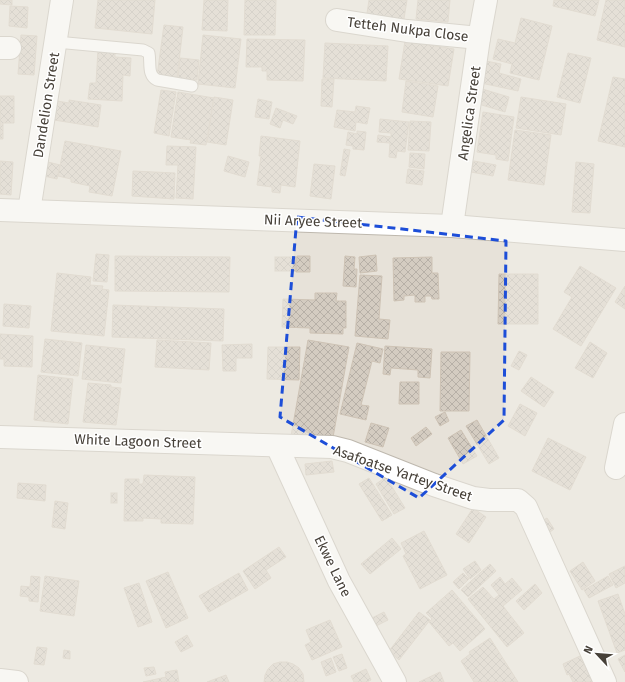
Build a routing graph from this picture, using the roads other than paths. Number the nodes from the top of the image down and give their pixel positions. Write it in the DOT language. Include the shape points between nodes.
graph roads {
  1 [pos="62,0"];
  2 [pos="486,0"];
  3 [pos="337,20"];
  4 [pos="479,38"];
  5 [pos="56,42"];
  6 [pos="192,86"];
  7 [pos="0,210"];
  8 [pos="29,211"];
  9 [pos="452,226"];
  10 [pos="625,240"];
  11 [pos="625,424"];
  12 [pos="0,437"];
  13 [pos="277,446"];
  14 [pos="616,468"];
  15 [pos="0,680"];
  16 [pos="17,682"];
  17 [pos="395,682"];
  18 [pos="605,682"];
  1 -- 5 [label="street, Dandelion Street"];
  2 -- 4 [label="street, Angelica Street"];
  3 -- 4 [label="street, Tetteh Nukpa Close" via="407,31"];
  4 -- 9 [label="street, Angelica Street"];
  5 -- 6 [label="lane" via="143,50 149,53 152,78"];
  5 -- 8 [label="street, Dandelion Street"];
  7 -- 8 [label="street, Nii Aryee Street"];
  8 -- 9 [label="street, Nii Aryee Street"];
  9 -- 10 [label="street, Nii Aryee Street"];
  11 -- 14 [label="street"];
  12 -- 13 [label="street, White Lagoon Street"];
  13 -- 17 [label="street, Ekwe Lane" via="339,581"];
  13 -- 18 [label="street, Asafoatse Yartey Street" via="332,447 473,498 520,501 530,516"];
  15 -- 16 [label="street"];
}
